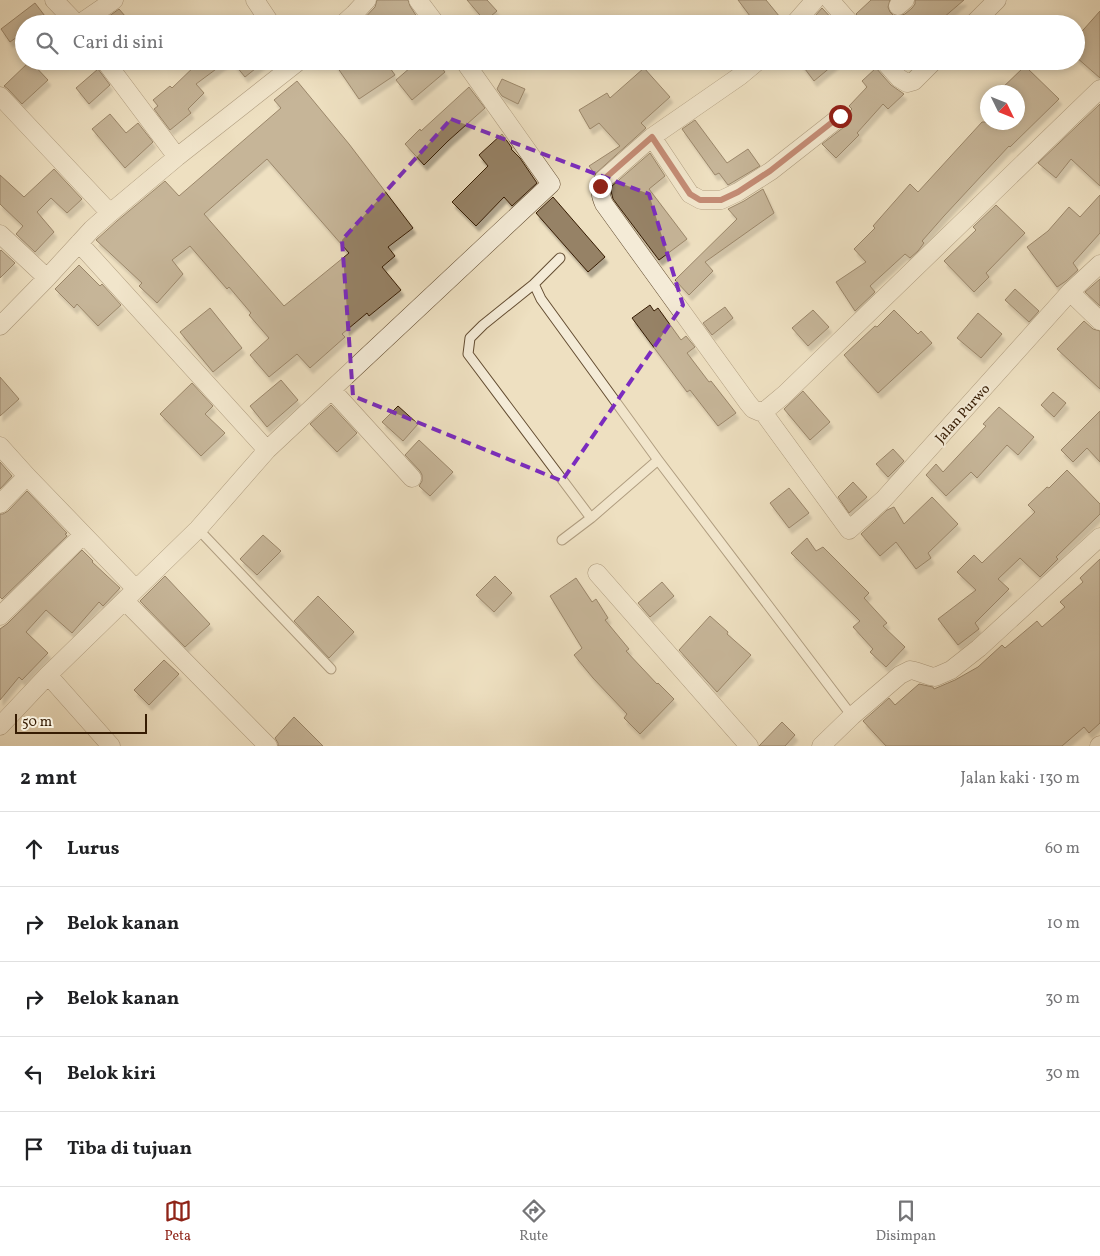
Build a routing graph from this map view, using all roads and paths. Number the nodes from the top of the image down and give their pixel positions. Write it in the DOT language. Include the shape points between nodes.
graph roads {
  1 [pos="54,0"];
  2 [pos="114,0"];
  3 [pos="255,0"];
  4 [pos="367,0"];
  5 [pos="418,0"];
  6 [pos="815,0"];
  7 [pos="830,0"];
  8 [pos="997,0"];
  9 [pos="69,15"];
  10 [pos="92,15"];
  11 [pos="265,15"];
  12 [pos="353,15"];
  13 [pos="429,15"];
  14 [pos="802,15"];
  15 [pos="843,15"];
  16 [pos="982,15"];
  17 [pos="112,70"];
  18 [pos="288,70"];
  19 [pos="470,70"];
  20 [pos="747,70"];
  21 [pos="892,70"];
  22 [pos="925,70"];
  23 [pos="1100,89"];
  24 [pos="0,96"];
  25 [pos="840,116"];
  26 [pos="652,137"];
  27 [pos="177,157"];
  28 [pos="110,213"];
  29 [pos="0,234"];
  30 [pos="79,243"];
  31 [pos="560,258"];
  32 [pos="1100,264"];
  33 [pos="48,278"];
  34 [pos="534,284"];
  35 [pos="1070,292"];
  36 [pos="1100,321"];
  37 [pos="0,326"];
  38 [pos="332,390"];
  39 [pos="763,412"];
  40 [pos="0,446"];
  41 [pos="267,450"];
  42 [pos="658,460"];
  43 [pos="27,476"];
  44 [pos="412,478"];
  45 [pos="0,504"];
  46 [pos="590,518"];
  47 [pos="198,529"];
  48 [pos="83,535"];
  49 [pos="1100,537"];
  50 [pos="562,540"];
  51 [pos="597,573"];
  52 [pos="130,595"];
  53 [pos="0,616"];
  54 [pos="331,669"];
  55 [pos="48,675"];
  56 [pos="852,716"];
  57 [pos="0,726"];
  58 [pos="111,746"];
  59 [pos="268,746"];
  60 [pos="749,746"];
  61 [pos="820,746"];
  1 -- 9 [label="street"];
  2 -- 10 [label="street"];
  3 -- 11 [label="street"];
  4 -- 12 [label="street"];
  5 -- 13 [label="street"];
  6 -- 14 [label="street"];
  7 -- 15 [label="street"];
  8 -- 16 [label="street"];
  17 -- 27 [label="street"];
  18 -- 27 [label="street"];
  19 -- 38 [label="street" via="551,184"];
  20 -- 26 [label="street"];
  21 -- 22 [label="street" via="907,84"];
  23 -- 39 [label="street"];
  24 -- 28 [label="street"];
  25 -- 26 [label="street" via="770,171 721,200 700,200 690,194"];
  26 -- 39 [label="street" via="603,180 600,191 604,204 748,403 753,409"];
  27 -- 28 [label="street"];
  28 -- 30 [label="street"];
  29 -- 33 [label="street"];
  30 -- 33 [label="street"];
  30 -- 41 [label="street"];
  31 -- 34 [label="lane"];
  32 -- 35 [label="street, Jalan Purwo"];
  33 -- 37 [label="street"];
  34 -- 42 [label="lane" via="541,300"];
  34 -- 46 [label="lane" via="470,338 468,354"];
  35 -- 36 [label="street"];
  35 -- 39 [label="street, Jalan Purwo" via="884,499 849,530"];
  38 -- 41 [label="street"];
  38 -- 44 [label="street"];
  40 -- 43 [label="street"];
  41 -- 47 [label="street"];
  42 -- 46 [label="lane"];
  42 -- 56 [label="lane"];
  43 -- 45 [label="street"];
  43 -- 48 [label="street"];
  46 -- 50 [label="lane"];
  47 -- 52 [label="street"];
  47 -- 54 [label="lane"];
  48 -- 52 [label="street"];
  48 -- 53 [label="street"];
  49 -- 56 [label="street" via="951,670 935,677 910,670"];
  51 -- 60 [label="street"];
  52 -- 55 [label="street"];
  52 -- 59 [label="street"];
  55 -- 57 [label="street"];
  55 -- 58 [label="street"];
  56 -- 61 [label="street"];
}
